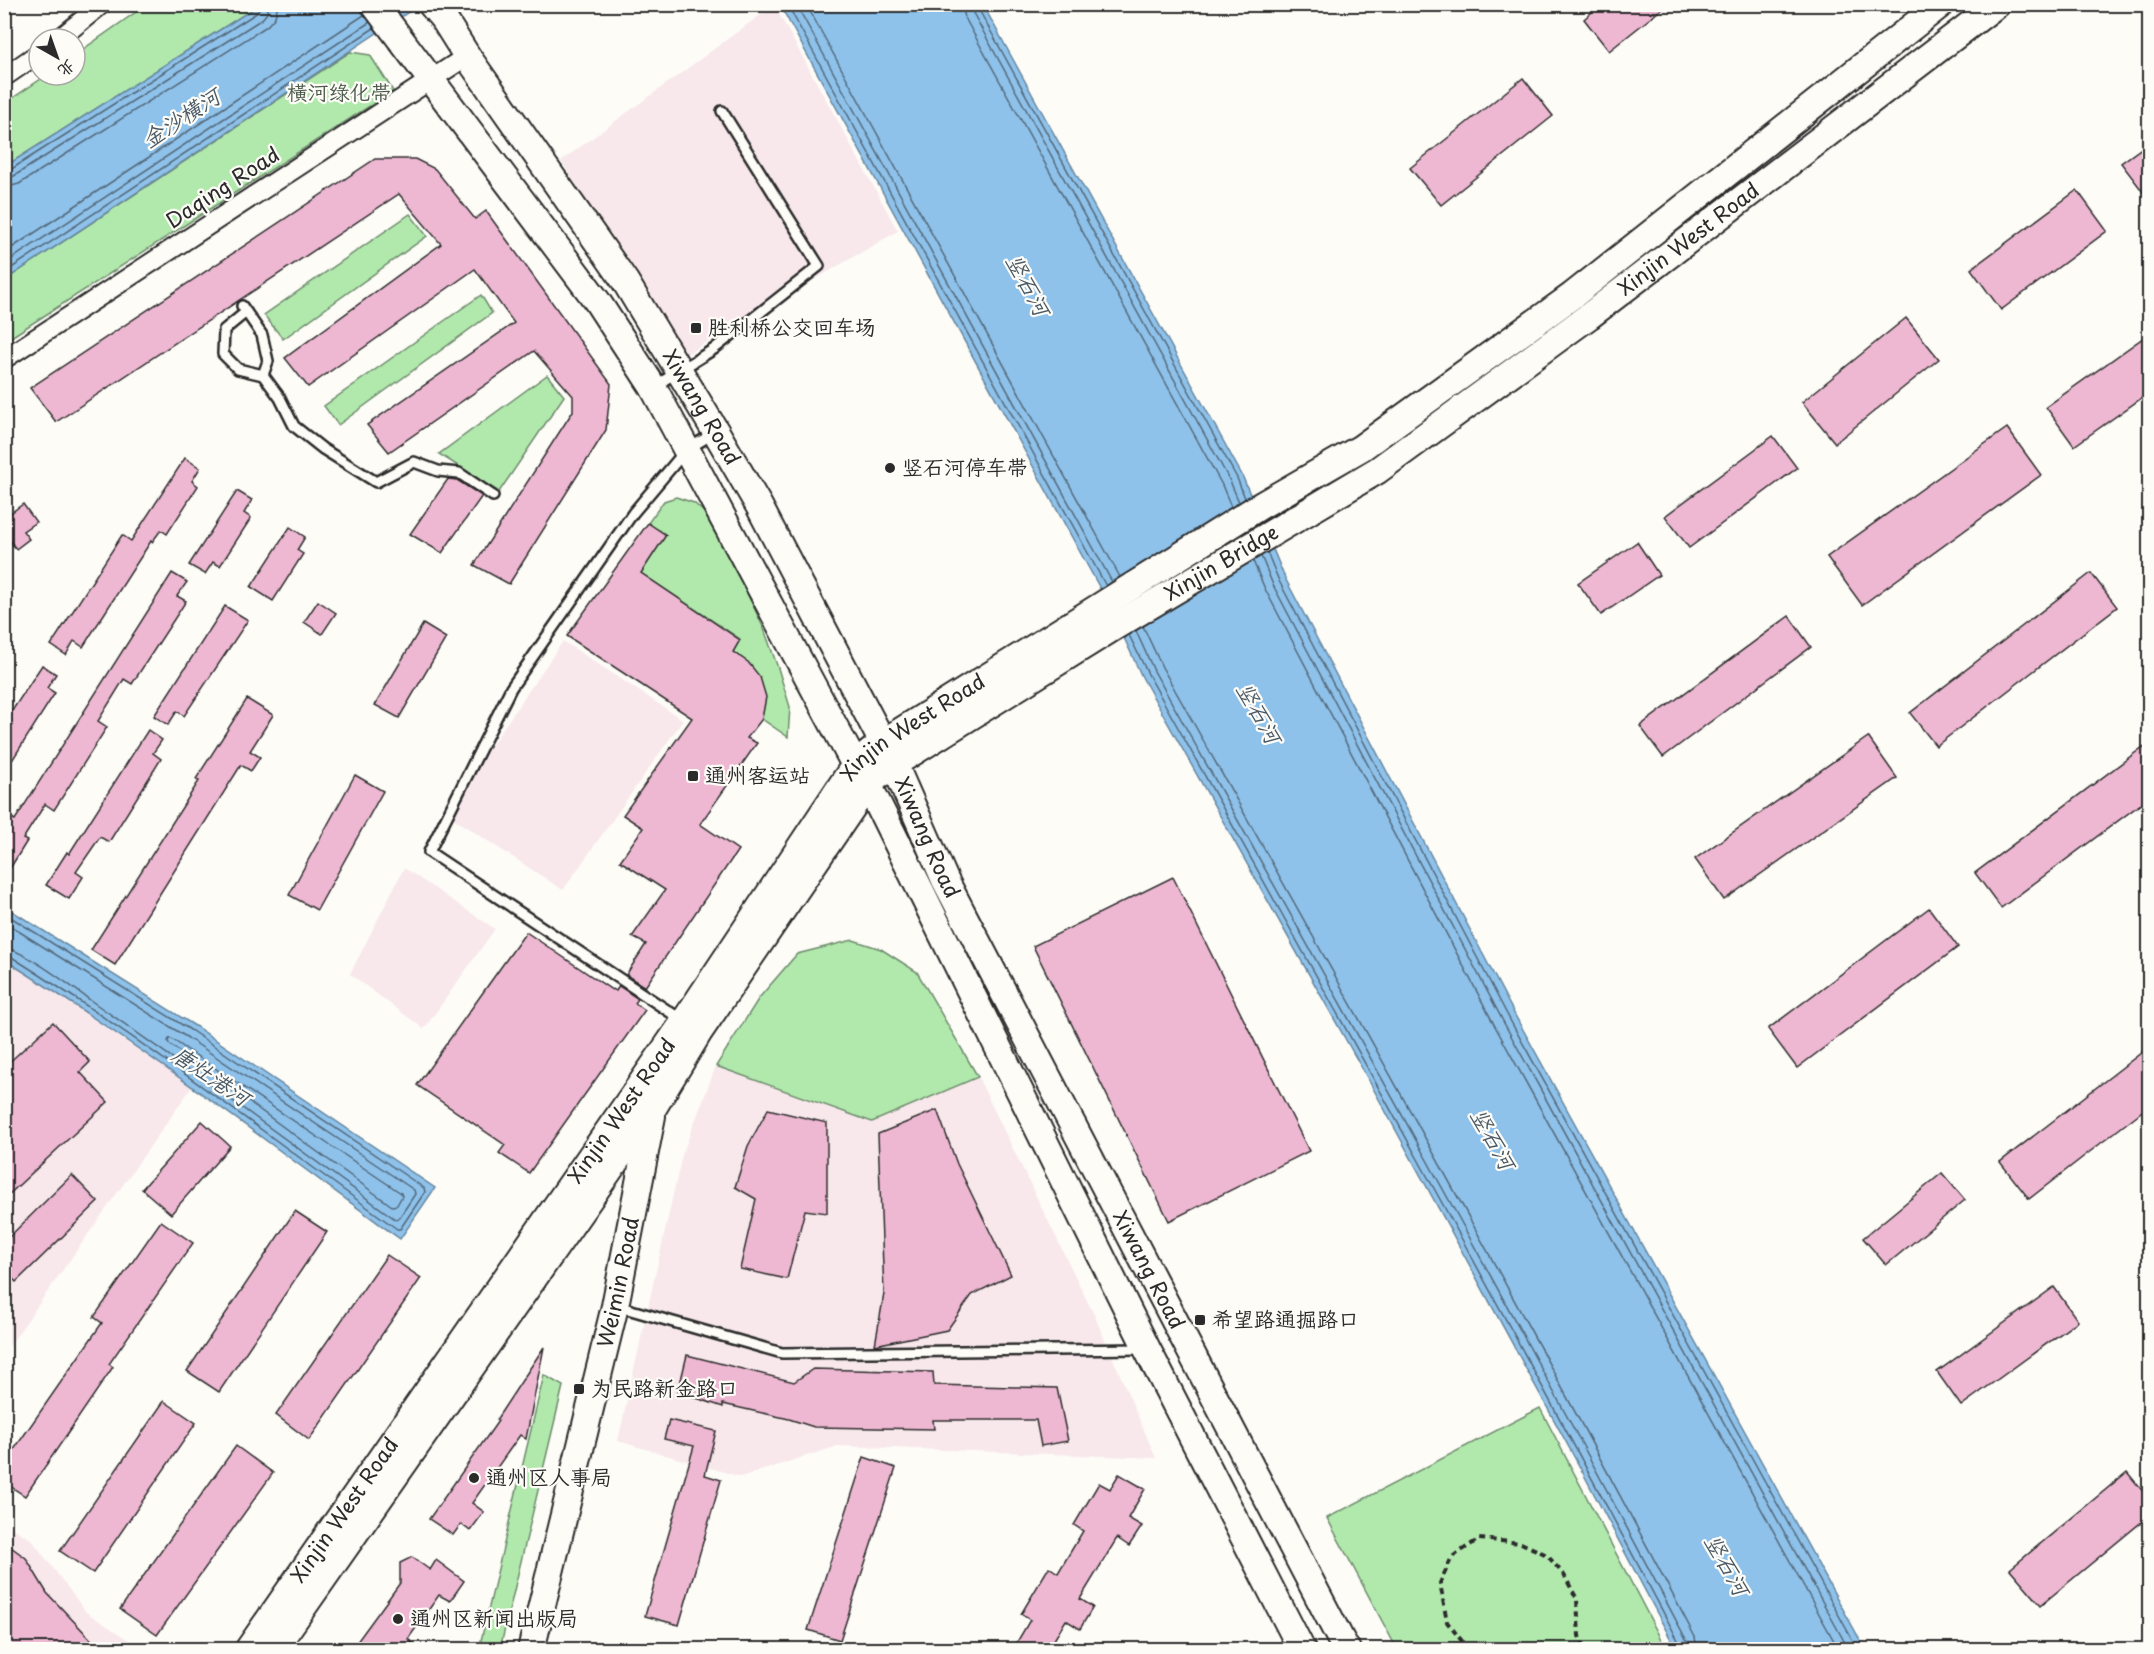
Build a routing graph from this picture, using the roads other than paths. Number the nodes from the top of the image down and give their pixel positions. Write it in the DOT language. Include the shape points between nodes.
graph roads {
  1 [pos="102,4"];
  2 [pos="374,4"];
  3 [pos="1941,4"];
  4 [pos="1997,4"];
  5 [pos="438,13"];
  6 [pos="74,27"];
  7 [pos="467,56"];
  8 [pos="27,61"];
  9 [pos="4,77"];
  10 [pos="430,79"];
  11 [pos="722,111"];
  12 [pos="4,359"];
  13 [pos="680,371"];
  14 [pos="263,375"];
  15 [pos="653,387"];
  16 [pos="716,432"];
  17 [pos="1361,448"];
  18 [pos="686,450"];
  19 [pos="1378,470"];
  20 [pos="493,496"];
  21 [pos="1053,635"];
  22 [pos="1068,656"];
  23 [pos="888,753"];
  24 [pos="861,775"];
  25 [pos="691,1027"];
  26 [pos="653,1108"];
  27 [pos="615,1306"];
  28 [pos="1147,1349"];
  29 [pos="1337,1646"];
  30 [pos="248,1650"];
  31 [pos="273,1650"];
  32 [pos="531,1650"];
  33 [pos="1302,1650"];
  1 -- 6 [label="street"];
  2 -- 10 [label="main road, Xiwang Road"];
  3 -- 17 [label="main road, Xinjin West Road" via="1572,296"];
  4 -- 19 [label="main road, Xinjin West Road" via="1589,316"];
  5 -- 7 [label="main road, Xiwang Road"];
  7 -- 10 [label="street, Daqing Road"];
  7 -- 13 [label="main road, Xiwang Road" via="625,281"];
  8 -- 9 [label="street"];
  10 -- 12 [label="street, Daqing Road"];
  10 -- 15 [label="main road, Xiwang Road" via="597,301"];
  11 -- 13 [label="lane" via="819,266"];
  13 -- 15 [label="lane"];
  13 -- 16 [label="main road, Xiwang Road"];
  14 -- 14 [label="lane" via="268,361 262,335 244,309 224,330 223,354 238,369"];
  14 -- 20 [label="lane" via="294,426 376,482 414,462 438,471 459,473"];
  15 -- 18 [label="main road, Xiwang Road"];
  16 -- 18 [label="lane"];
  16 -- 23 [label="main road, Xiwang Road"];
  17 -- 21 [label="main road, Xinjin Bridge"];
  18 -- 24 [label="main road, Xiwang Road"];
  18 -- 25 [label="lane" via="633,513 511,688 429,852"];
  19 -- 22 [label="main road, Xinjin Bridge"];
  21 -- 23 [label="main road, Xinjin West Road"];
  22 -- 23 [label="main road, Xinjin West Road"];
  23 -- 24 [label="main road, Xinjin West Road"];
  23 -- 29 [label="main road, Xiwang Road" via="945,880"];
  24 -- 25 [label="main road, Xinjin West Road"];
  24 -- 28 [label="main road, Xiwang Road"];
  25 -- 26 [label="main road, Weimin Road"];
  25 -- 30 [label="main road, Xinjin West Road"];
  26 -- 27 [label="main road, Weimin Road"];
  26 -- 31 [label="main road, Xinjin West Road"];
  27 -- 28 [label="lane" via="782,1353"];
  27 -- 32 [label="main road, Weimin Road"];
  28 -- 33 [label="main road, Xiwang Road"];
}
